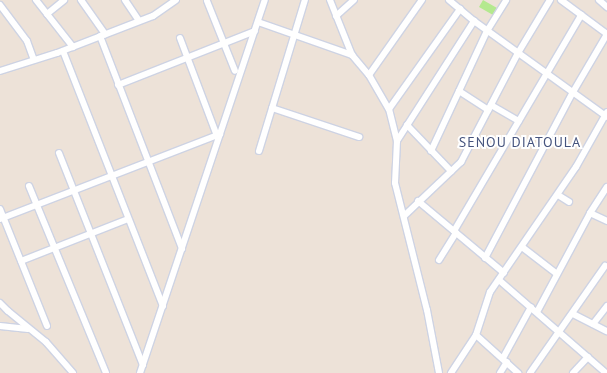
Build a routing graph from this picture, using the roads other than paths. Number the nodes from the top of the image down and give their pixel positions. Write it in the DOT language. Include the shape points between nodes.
graph roads {
  1 [pos="36,0"];
  2 [pos="64,0"];
  3 [pos="81,0"];
  4 [pos="125,0"];
  5 [pos="265,0"];
  6 [pos="305,0"];
  7 [pos="330,0"];
  8 [pos="354,0"];
  9 [pos="422,0"];
  10 [pos="449,0"];
  11 [pos="506,0"];
  12 [pos="550,0"];
  13 [pos="561,0"];
  14 [pos="599,0"];
  15 [pos="172,1"];
  16 [pos="207,2"];
  17 [pos="0,5"];
  18 [pos="607,7"];
  19 [pos="460,9"];
  20 [pos="47,14"];
  21 [pos="581,15"];
  22 [pos="336,16"];
  23 [pos="139,21"];
  24 [pos="474,21"];
  25 [pos="258,22"];
  26 [pos="255,31"];
  27 [pos="487,31"];
  28 [pos="607,34"];
  29 [pos="103,35"];
  30 [pos="294,35"];
  31 [pos="180,38"];
  32 [pos="224,43"];
  33 [pos="73,47"];
  34 [pos="62,51"];
  35 [pos="518,53"];
  36 [pos="352,55"];
  37 [pos="187,58"];
  38 [pos="34,60"];
  39 [pos="0,71"];
  40 [pos="235,71"];
  41 [pos="547,73"];
  42 [pos="369,75"];
  43 [pos="118,85"];
  44 [pos="459,91"];
  45 [pos="573,92"];
  46 [pos="272,108"];
  47 [pos="489,108"];
  48 [pos="389,109"];
  49 [pos="606,115"];
  50 [pos="518,121"];
  51 [pos="407,125"];
  52 [pos="218,135"];
  53 [pos="359,137"];
  54 [pos="397,141"];
  55 [pos="259,151"];
  56 [pos="431,151"];
  57 [pos="59,153"];
  58 [pos="148,162"];
  59 [pos="451,171"];
  60 [pos="112,176"];
  61 [pos="29,186"];
  62 [pos="607,187"];
  63 [pos="74,191"];
  64 [pos="558,195"];
  65 [pos="418,201"];
  66 [pos="569,202"];
  67 [pos="37,205"];
  68 [pos="0,209"];
  69 [pos="590,213"];
  70 [pos="404,216"];
  71 [pos="2,219"];
  72 [pos="128,219"];
  73 [pos="607,221"];
  74 [pos="455,232"];
  75 [pos="91,234"];
  76 [pos="55,248"];
  77 [pos="522,248"];
  78 [pos="182,249"];
  79 [pos="485,258"];
  80 [pos="439,260"];
  81 [pos="21,261"];
  82 [pos="605,266"];
  83 [pos="504,273"];
  84 [pos="557,274"];
  85 [pos="499,280"];
  86 [pos="0,302"];
  87 [pos="163,306"];
  88 [pos="607,306"];
  89 [pos="531,307"];
  90 [pos="537,312"];
  91 [pos="573,314"];
  92 [pos="593,324"];
  93 [pos="0,326"];
  94 [pos="47,326"];
  95 [pos="30,329"];
  96 [pos="607,331"];
  97 [pos="560,332"];
  98 [pos="476,335"];
  99 [pos="588,357"];
  100 [pos="505,360"];
  101 [pos="143,365"];
  102 [pos="73,373"];
  103 [pos="106,373"];
  104 [pos="140,373"];
  105 [pos="439,373"];
  106 [pos="451,373"];
  107 [pos="500,373"];
  108 [pos="518,373"];
  109 [pos="530,373"];
  110 [pos="573,373"];
  111 [pos="606,373"];
  1 -- 20 [label="street"];
  2 -- 20 [label="street"];
  3 -- 29 [label="street"];
  4 -- 23 [label="street"];
  5 -- 25 [label="street"];
  6 -- 30 [label="street"];
  7 -- 22 [label="street"];
  8 -- 22 [label="street"];
  9 -- 42 [label="street"];
  10 -- 19 [label="street"];
  11 -- 27 [label="street"];
  12 -- 35 [label="street"];
  13 -- 21 [label="street"];
  14 -- 18 [label="street"];
  15 -- 23 [label="street" via="153,16"];
  16 -- 32 [label="street"];
  17 -- 38 [label="street" via="27,41"];
  19 -- 24 [label="street"];
  19 -- 48 [label="street"];
  20 -- 33 [label="street"];
  21 -- 28 [label="street"];
  21 -- 41 [label="street"];
  22 -- 36 [label="street"];
  23 -- 29 [label="street"];
  24 -- 27 [label="street"];
  24 -- 51 [label="street"];
  25 -- 26 [label="street"];
  25 -- 30 [label="street"];
  26 -- 32 [label="street"];
  26 -- 52 [label="street"];
  27 -- 35 [label="street"];
  27 -- 44 [label="street"];
  28 -- 45 [label="street"];
  29 -- 33 [label="street"];
  29 -- 43 [label="street"];
  30 -- 36 [label="street"];
  30 -- 46 [label="street"];
  31 -- 37 [label="street"];
  32 -- 37 [label="street"];
  32 -- 40 [label="street"];
  33 -- 34 [label="street"];
  34 -- 38 [label="street"];
  34 -- 60 [label="street"];
  35 -- 41 [label="street"];
  35 -- 47 [label="street"];
  36 -- 42 [label="street"];
  37 -- 43 [label="street"];
  37 -- 52 [label="street"];
  38 -- 39 [label="street"];
  41 -- 45 [label="street"];
  41 -- 50 [label="street"];
  42 -- 48 [label="street"];
  43 -- 58 [label="street"];
  44 -- 47 [label="street"];
  44 -- 56 [label="street"];
  45 -- 49 [label="street"];
  45 -- 79 [label="street"];
  46 -- 53 [label="street"];
  46 -- 55 [label="street"];
  47 -- 50 [label="street"];
  47 -- 59 [label="street" via="461,162"];
  48 -- 54 [label="street"];
  49 -- 64 [label="street"];
  50 -- 74 [label="street"];
  51 -- 54 [label="street"];
  51 -- 56 [label="street"];
  52 -- 58 [label="street"];
  52 -- 78 [label="street"];
  54 -- 70 [label="street" via="395,183"];
  56 -- 59 [label="street"];
  57 -- 63 [label="street"];
  58 -- 60 [label="street"];
  58 -- 78 [label="street"];
  59 -- 65 [label="street"];
  60 -- 63 [label="street"];
  60 -- 72 [label="street"];
  61 -- 67 [label="street"];
  62 -- 69 [label="street"];
  63 -- 67 [label="street"];
  63 -- 75 [label="street"];
  64 -- 66 [label="street"];
  64 -- 77 [label="street"];
  65 -- 70 [label="street"];
  65 -- 74 [label="street"];
  67 -- 71 [label="street"];
  67 -- 76 [label="street"];
  68 -- 71 [label="street"];
  69 -- 73 [label="street"];
  69 -- 84 [label="street"];
  70 -- 105 [label="street" via="428,310"];
  71 -- 81 [label="street"];
  72 -- 75 [label="street"];
  72 -- 87 [label="street"];
  74 -- 79 [label="street"];
  74 -- 80 [label="street"];
  75 -- 76 [label="street"];
  75 -- 101 [label="street"];
  76 -- 81 [label="street"];
  76 -- 103 [label="street"];
  77 -- 83 [label="street"];
  77 -- 84 [label="street"];
  78 -- 87 [label="street"];
  79 -- 83 [label="street"];
  81 -- 94 [label="street"];
  82 -- 91 [label="street"];
  83 -- 85 [label="street"];
  84 -- 90 [label="street"];
  85 -- 89 [label="street"];
  85 -- 98 [label="street" via="490,292"];
  86 -- 95 [label="street" via="8,312"];
  87 -- 101 [label="street"];
  88 -- 92 [label="street"];
  89 -- 90 [label="street"];
  89 -- 100 [label="street"];
  90 -- 97 [label="street"];
  91 -- 92 [label="street"];
  91 -- 97 [label="street"];
  92 -- 96 [label="street"];
  93 -- 95 [label="street"];
  95 -- 102 [label="street" via="46,342"];
  97 -- 99 [label="street"];
  97 -- 109 [label="street"];
  98 -- 100 [label="street"];
  98 -- 106 [label="street"];
  99 -- 110 [label="street"];
  99 -- 111 [label="street"];
  100 -- 107 [label="street"];
  100 -- 108 [label="street"];
  101 -- 104 [label="street"];
}
